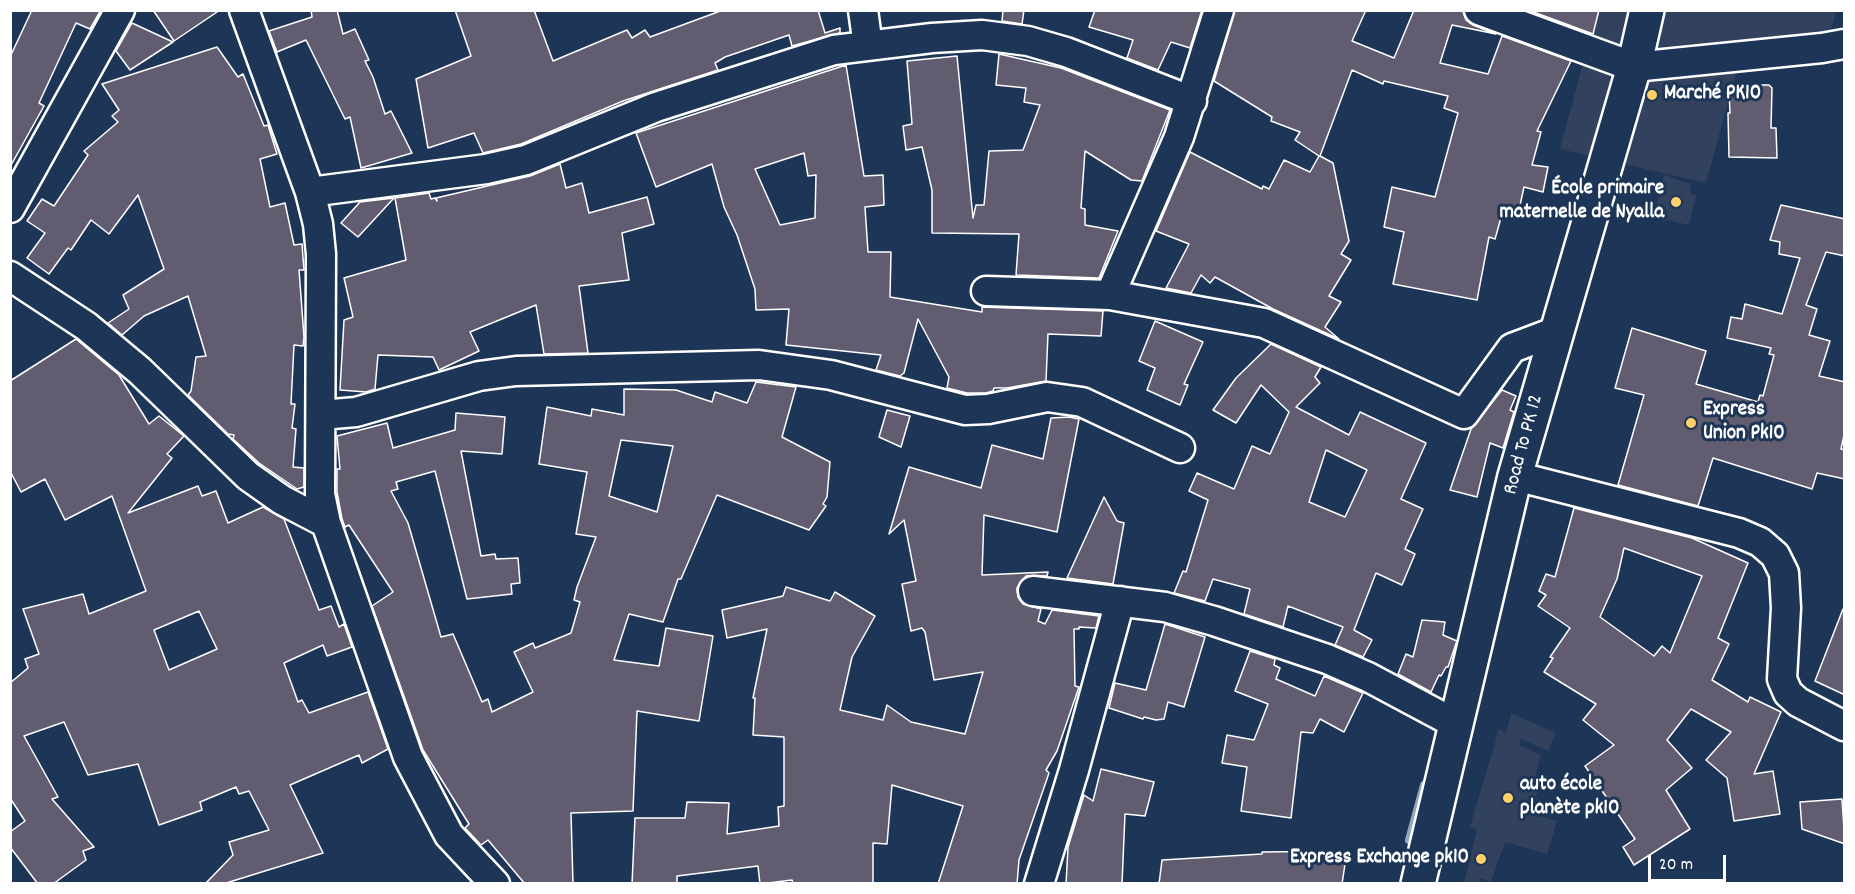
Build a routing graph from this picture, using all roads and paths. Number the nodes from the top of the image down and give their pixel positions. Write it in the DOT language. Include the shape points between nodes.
graph roads {
  1 [pos="120,10"];
  2 [pos="244,10"];
  3 [pos="863,10"];
  4 [pos="1219,10"];
  5 [pos="1479,10"];
  6 [pos="1647,10"];
  7 [pos="1845,44"];
  8 [pos="868,46"];
  9 [pos="1634,67"];
  10 [pos="1192,102"];
  11 [pos="310,192"];
  12 [pos="10,208"];
  13 [pos="10,276"];
  14 [pos="986,291"];
  15 [pos="1110,295"];
  16 [pos="1557,331"];
  17 [pos="321,415"];
  18 [pos="1180,448"];
  19 [pos="1515,476"];
  20 [pos="326,523"];
  21 [pos="1033,591"];
  22 [pos="1120,601"];
  23 [pos="1456,724"];
  24 [pos="1845,726"];
  25 [pos="495,884"];
  26 [pos="1039,884"];
  27 [pos="1418,884"];
  1 -- 12 [label="street"];
  2 -- 11 [label="street"];
  3 -- 8 [label="street"];
  4 -- 10 [label="street"];
  5 -- 9 [label="street"];
  6 -- 9 [label="main road, Road To PK 12"];
  7 -- 9 [label="street"];
  8 -- 10 [label="street" via="982,35 1028,41 1066,51"];
  8 -- 11 [label="street" via="834,50 656,107 526,160 486,169"];
  9 -- 16 [label="main road, Road To PK 12"];
  10 -- 15 [label="street"];
  11 -- 17 [label="street" via="321,254"];
  13 -- 20 [label="street" via="86,326 140,371 248,476 282,501"];
  14 -- 15 [label="street"];
  15 -- 16 [label="street" via="1264,323 1464,414 1512,348"];
  16 -- 19 [label="main road, Road To PK 12"];
  17 -- 18 [label="street" via="356,412 479,376 516,371 759,365 831,375 965,410 1047,397 1082,402"];
  17 -- 20 [label="street" via="320,494"];
  19 -- 23 [label="main road, Road To PK 12"];
  19 -- 24 [label="street" via="1739,533 1760,542 1775,555 1784,573 1782,679 1788,693"];
  20 -- 25 [label="street" via="408,757 449,836"];
  21 -- 22 [label="street"];
  22 -- 23 [label="street" via="1165,607 1327,659"];
  22 -- 26 [label="street"];
  23 -- 27 [label="main road, Road To PK 12"];
}
